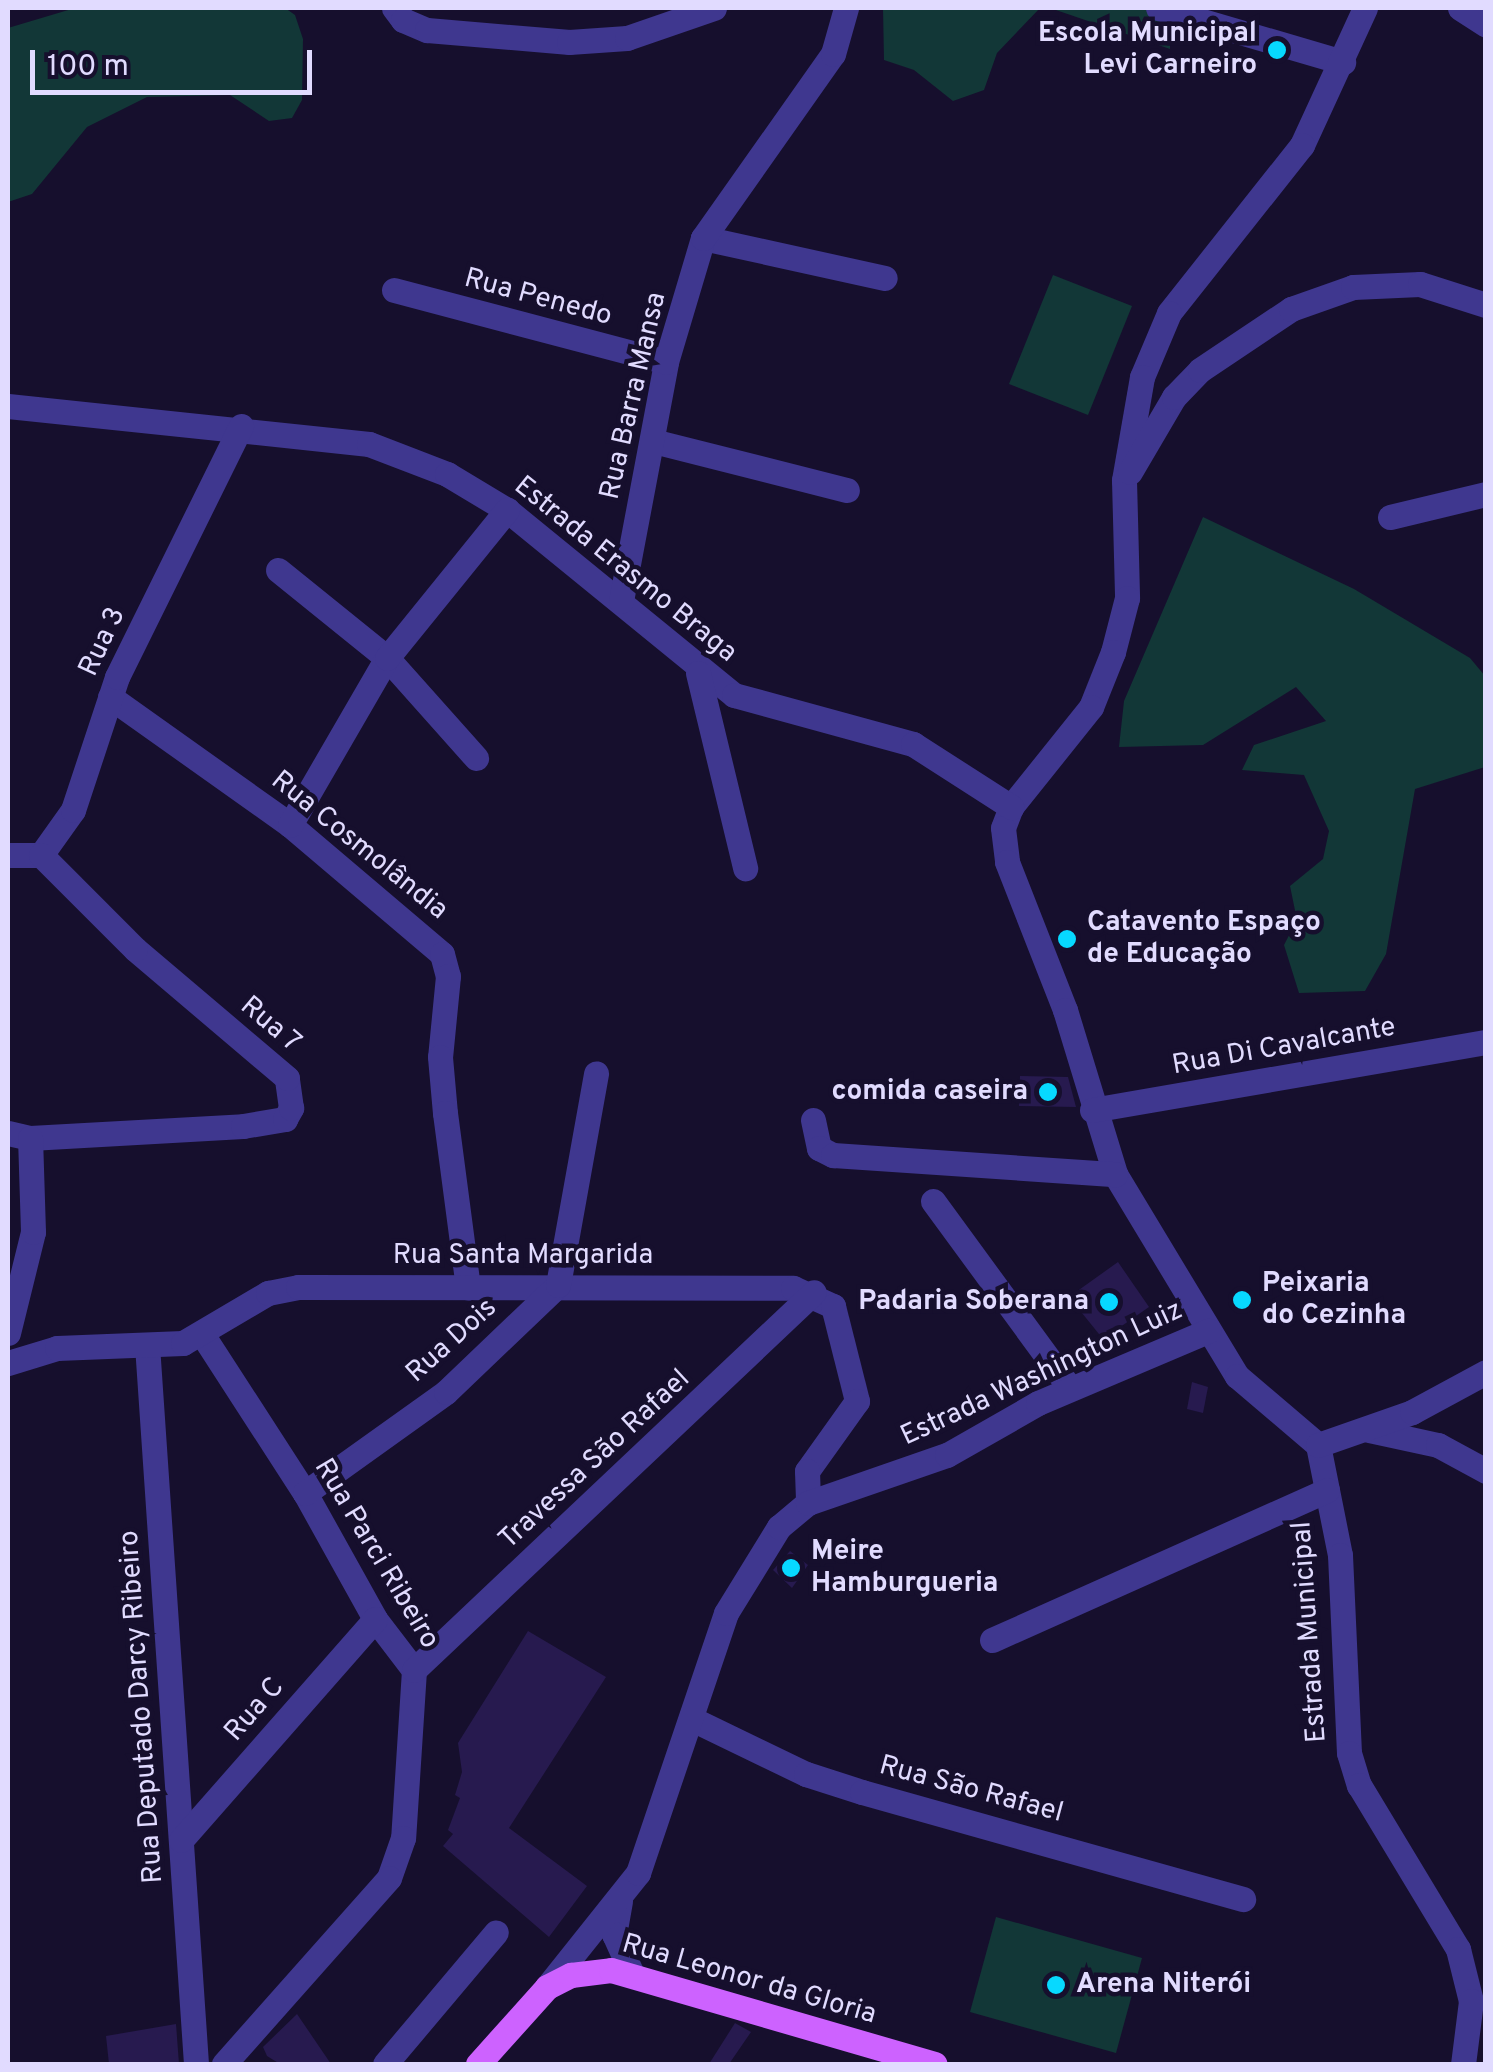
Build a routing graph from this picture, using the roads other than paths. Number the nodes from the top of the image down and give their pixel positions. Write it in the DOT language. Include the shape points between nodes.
graph roads {
  1 [pos="394,8"];
  2 [pos="714,8"];
  3 [pos="846,8"];
  4 [pos="1158,8"];
  5 [pos="1365,8"];
  6 [pos="1460,8"];
  7 [pos="1486,24"];
  8 [pos="1343,62"];
  9 [pos="703,238"];
  10 [pos="885,278"];
  11 [pos="394,290"];
  12 [pos="1486,306"];
  13 [pos="666,362"];
  14 [pos="8,406"];
  15 [pos="242,426"];
  16 [pos="652,440"];
  17 [pos="1124,480"];
  18 [pos="848,490"];
  19 [pos="1486,494"];
  20 [pos="507,510"];
  21 [pos="1390,518"];
  22 [pos="278,570"];
  23 [pos="622,601"];
  24 [pos="388,658"];
  25 [pos="698,672"];
  26 [pos="110,697"];
  27 [pos="476,758"];
  28 [pos="1011,807"];
  29 [pos="290,826"];
  30 [pos="8,855"];
  31 [pos="41,855"];
  32 [pos="746,868"];
  33 [pos="1486,1042"];
  34 [pos="596,1073"];
  35 [pos="1092,1110"];
  36 [pos="812,1120"];
  37 [pos="19,1136"];
  38 [pos="1115,1174"];
  39 [pos="933,1201"];
  40 [pos="558,1285"];
  41 [pos="468,1286"];
  42 [pos="814,1292"];
  43 [pos="1208,1331"];
  44 [pos="8,1333"];
  45 [pos="202,1334"];
  46 [pos="147,1345"];
  47 [pos="8,1363"];
  48 [pos="1486,1372"];
  49 [pos="1070,1388"];
  50 [pos="1369,1430"];
  51 [pos="1318,1446"];
  52 [pos="1486,1471"];
  53 [pos="1327,1490"];
  54 [pos="305,1494"];
  55 [pos="808,1503"];
  56 [pos="375,1620"];
  57 [pos="992,1640"];
  58 [pos="414,1670"];
  59 [pos="692,1719"];
  60 [pos="181,1840"];
  61 [pos="622,1897"];
  62 [pos="1243,1899"];
  63 [pos="496,1932"];
  64 [pos="632,1974"];
  65 [pos="548,1987"];
  66 [pos="1473,2051"];
  67 [pos="196,2064"];
  68 [pos="224,2064"];
  69 [pos="385,2064"];
  70 [pos="478,2064"];
  71 [pos="935,2064"];
  1 -- 2 [label="street" via="402,20 427,30 569,42 627,38"];
  3 -- 9 [label="street, Rua Barra Mansa" via="832,54"];
  4 -- 8 [label="street"];
  5 -- 8 [label="street"];
  6 -- 7 [label="street"];
  8 -- 17 [label="street" via="1302,145 1170,313 1142,377"];
  9 -- 10 [label="street"];
  9 -- 13 [label="street, Rua Barra Mansa"];
  11 -- 13 [label="street, Rua Penedo"];
  12 -- 17 [label="street" via="1420,284 1354,287 1291,309 1200,370 1174,397"];
  13 -- 16 [label="street, Rua Barra Mansa"];
  14 -- 15 [label="street, Estrada Erasmo Braga"];
  15 -- 20 [label="street, Estrada Erasmo Braga" via="369,444 447,474"];
  15 -- 26 [label="street, Rua 3"];
  16 -- 18 [label="street"];
  16 -- 23 [label="street, Rua Barra Mansa"];
  17 -- 28 [label="street" via="1127,598 1113,652 1091,707"];
  19 -- 21 [label="street"];
  20 -- 23 [label="street, Estrada Erasmo Braga"];
  20 -- 24 [label="street"];
  22 -- 24 [label="street"];
  23 -- 25 [label="street, Estrada Erasmo Braga"];
  24 -- 27 [label="street"];
  24 -- 29 [label="street"];
  25 -- 28 [label="street, Estrada Erasmo Braga" via="770,708 913,744"];
  25 -- 32 [label="street"];
  26 -- 29 [label="street, Rua Cosmolândia"];
  26 -- 31 [label="street, Rua 3" via="86,786"];
  28 -- 35 [label="street" via="1003,828 1007,862 1065,1010"];
  29 -- 41 [label="street, Rua Cosmolândia" via="442,954 448,976 440,1057"];
  30 -- 31 [label="street"];
  31 -- 37 [label="street, Rua 7" via="134,949 287,1078 293,1092 285,1118 271,1121"];
  33 -- 35 [label="street, Rua Di Cavalcante"];
  34 -- 40 [label="street"];
  35 -- 38 [label="street"];
  36 -- 38 [label="street" via="819,1148 833,1155"];
  37 -- 44 [label="street" via="32,1232"];
  38 -- 43 [label="street"];
  39 -- 49 [label="street"];
  40 -- 41 [label="street, Rua Santa Margarida"];
  40 -- 42 [label="street, Rua Santa Margarida"];
  40 -- 54 [label="street, Rua Dois" via="446,1392"];
  41 -- 45 [label="street, Rua Santa Margarida" via="298,1286 268,1294"];
  42 -- 55 [label="street" via="833,1306 857,1401 807,1471"];
  42 -- 58 [label="street, Travessa São Rafael"];
  43 -- 49 [label="street, Estrada Washington Luiz"];
  43 -- 51 [label="street" via="1258,1398"];
  45 -- 46 [label="street, Rua Santa Margarida"];
  45 -- 54 [label="street, Rua Parci Ribeiro"];
  46 -- 47 [label="street, Rua Santa Margarida" via="57,1348"];
  46 -- 60 [label="street, Rua Deputado Darcy Ribeiro"];
  48 -- 50 [label="street"];
  49 -- 55 [label="street, Estrada Washington Luiz" via="947,1455"];
  50 -- 51 [label="street"];
  50 -- 52 [label="street" via="1438,1445"];
  51 -- 53 [label="street, Estrada Municipal"];
  53 -- 57 [label="street"];
  53 -- 66 [label="street, Estrada Municipal" via="1340,1554 1349,1753 1359,1784 1458,1949 1472,2000"];
  54 -- 56 [label="street, Rua Parci Ribeiro"];
  55 -- 59 [label="street, Estrada Washington Luiz" via="752,1562 726,1613"];
  56 -- 58 [label="street, Rua Parci Ribeiro"];
  56 -- 60 [label="street, Rua C"];
  58 -- 68 [label="street, Rua Parci Ribeiro" via="402,1838 389,1878"];
  59 -- 61 [label="street, Estrada Washington Luiz" via="652,1841"];
  59 -- 62 [label="street, Rua São Rafael" via="843,1786"];
  60 -- 67 [label="street, Rua Deputado Darcy Ribeiro"];
  61 -- 64 [label="street, Estrada Washington Luiz" via="614,1934"];
  61 -- 65 [label="street, Estrada Washington Luiz"];
  63 -- 69 [label="street"];
  64 -- 65 [label="main road, Rua Leonor da Gloria" via="594,1970"];
  64 -- 71 [label="main road, Rua Leonor da Gloria"];
  65 -- 70 [label="main road, Estrada Washington Luiz"];
}
